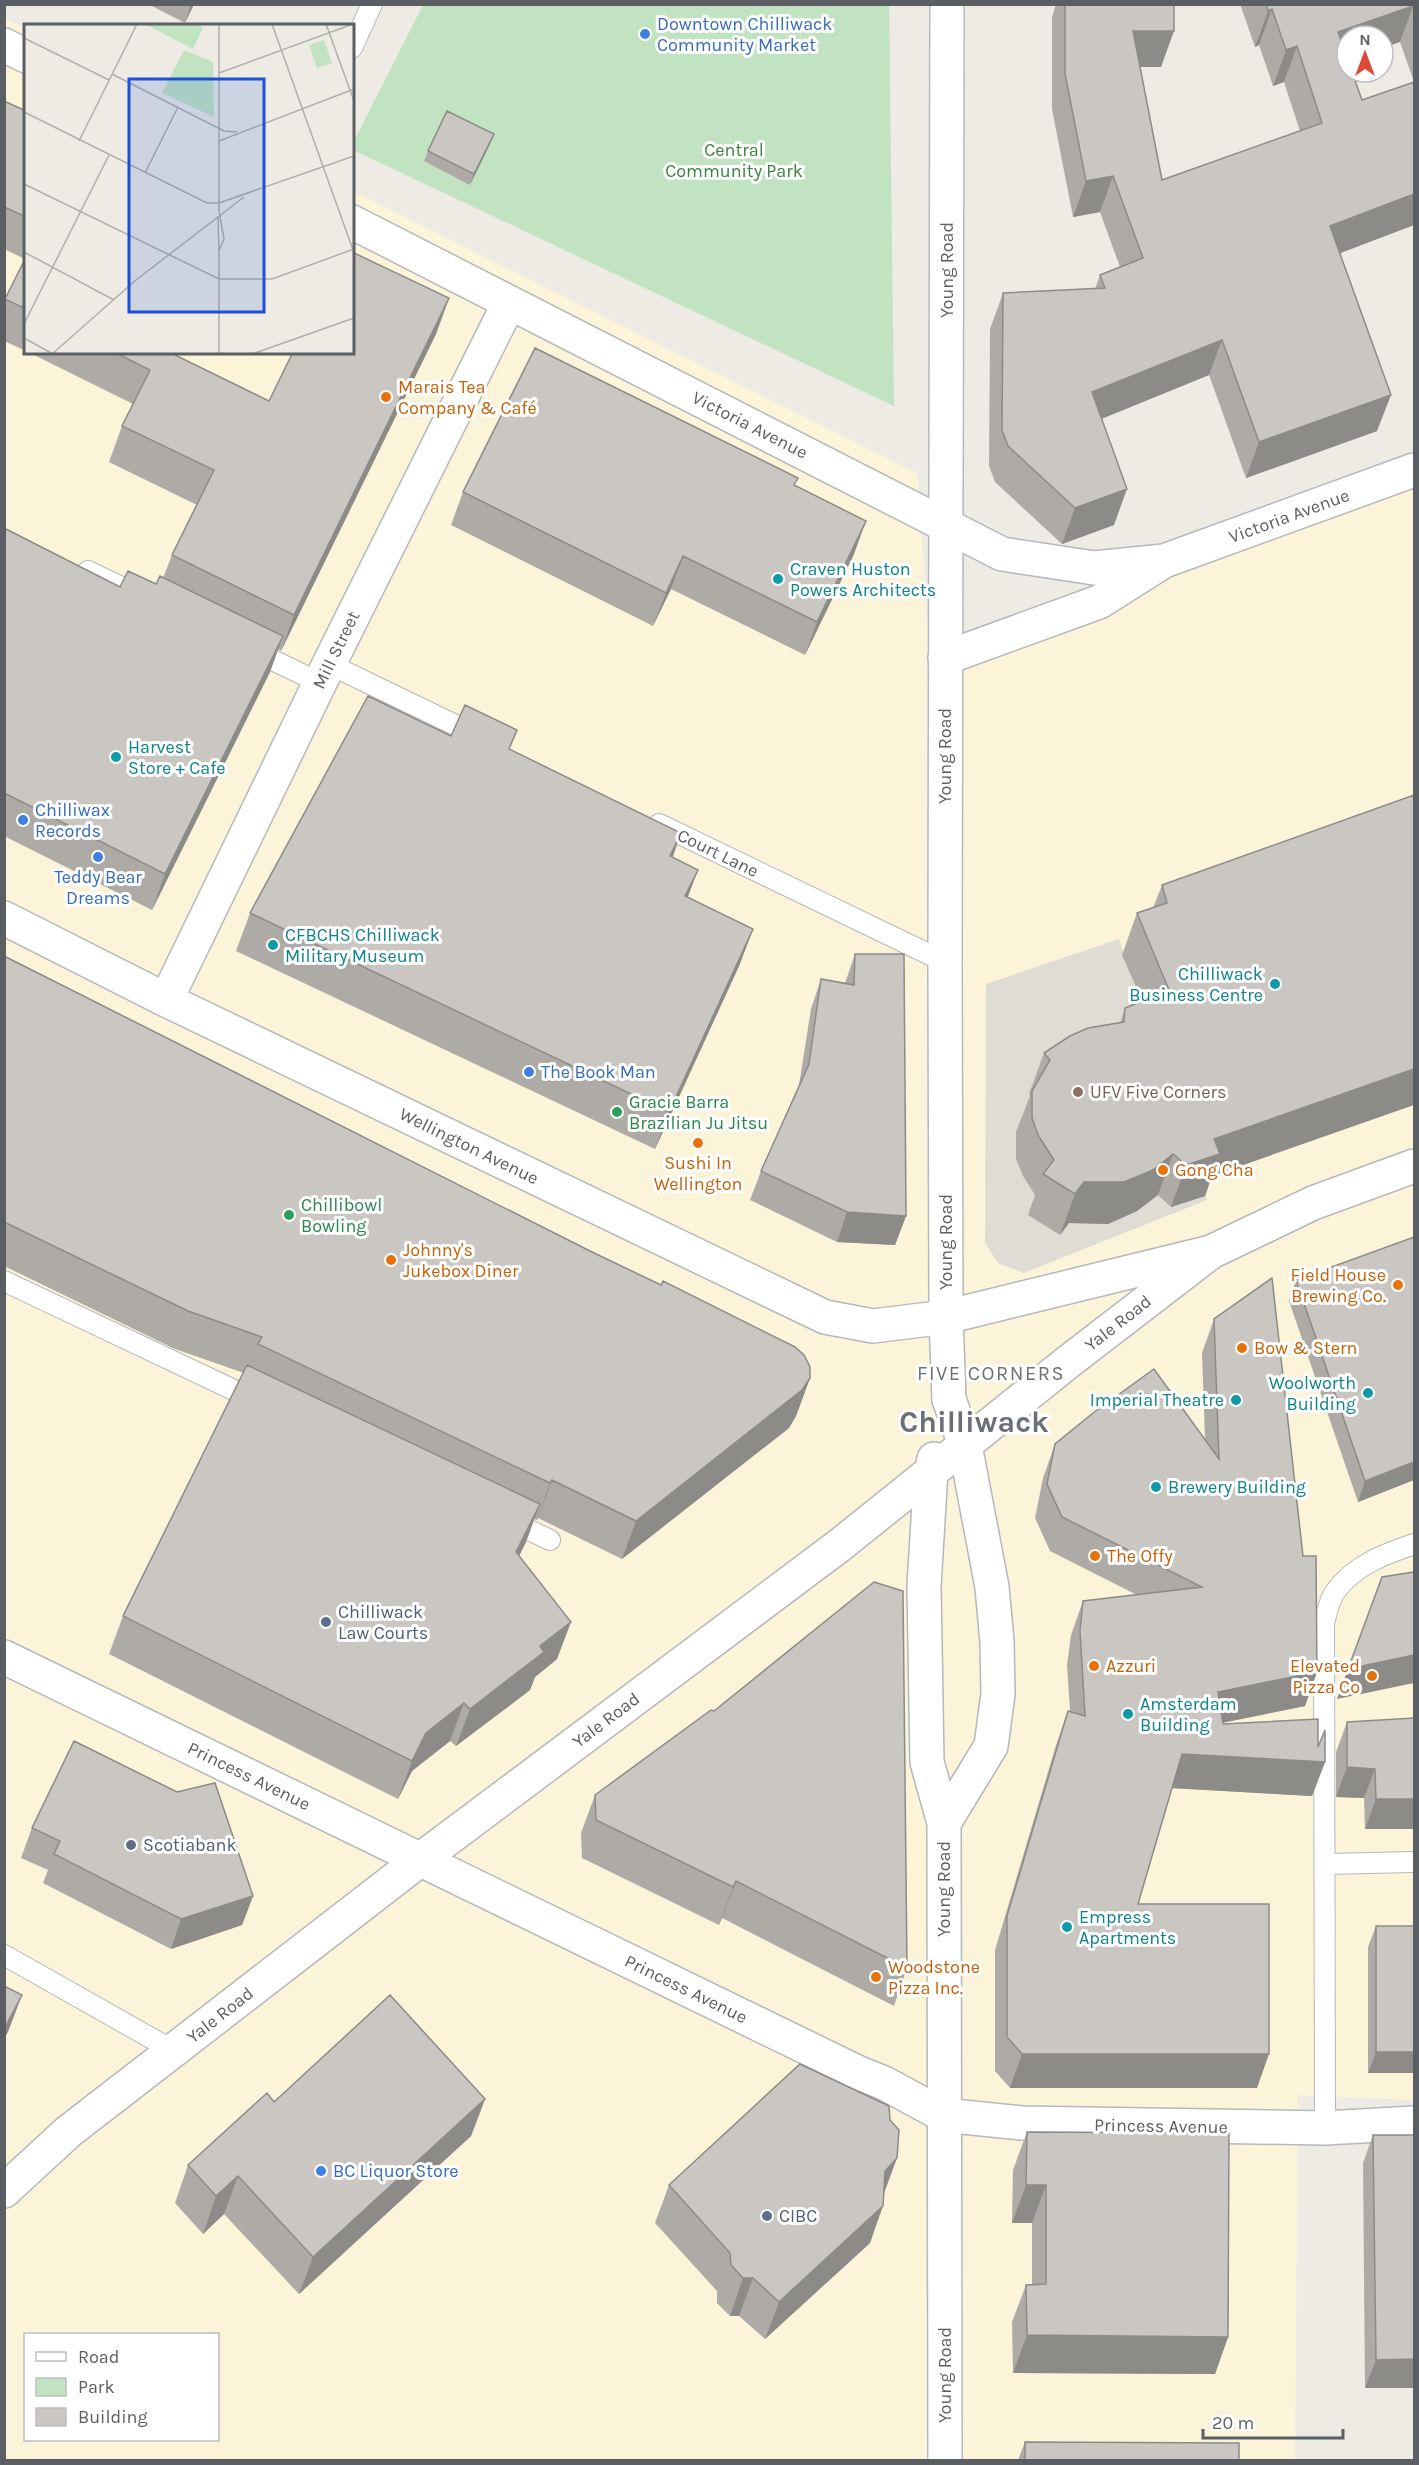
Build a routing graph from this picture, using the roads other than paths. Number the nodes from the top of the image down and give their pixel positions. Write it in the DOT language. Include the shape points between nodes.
graph roads {
  1 [pos="372,4"];
  2 [pos="947,4"];
  3 [pos="354,44"];
  4 [pos="4,45"];
  5 [pos="24,55"];
  6 [pos="354,223"];
  7 [pos="509,303"];
  8 [pos="1414,470"];
  9 [pos="945,524"];
  10 [pos="68,561"];
  11 [pos="1164,561"];
  12 [pos="162,607"];
  13 [pos="236,642"];
  14 [pos="945,658"];
  15 [pos="325,674"];
  16 [pos="499,746"];
  17 [pos="637,813"];
  18 [pos="4,918"];
  19 [pos="945,962"];
  20 [pos="166,1000"];
  21 [pos="1414,1166"];
  22 [pos="1211,1252"];
  23 [pos="4,1281"];
  24 [pos="946,1317"];
  25 [pos="949,1399"];
  26 [pos="277,1410"];
  27 [pos="965,1445"];
  28 [pos="931,1471"];
  29 [pos="487,1510"];
  30 [pos="550,1540"];
  31 [pos="1414,1544"];
  32 [pos="4,1657"];
  33 [pos="944,1823"];
  34 [pos="421,1859"];
  35 [pos="1414,1862"];
  36 [pos="1324,1864"];
  37 [pos="4,1955"];
  38 [pos="174,2051"];
  39 [pos="943,2115"];
  40 [pos="1414,2123"];
  41 [pos="1325,2128"];
  42 [pos="4,2191"];
  43 [pos="945,2460"];
  1 -- 3 [label="lane"];
  2 -- 9 [label="street, Young Road"];
  4 -- 5 [label="street"];
  6 -- 7 [label="street, Victoria Avenue"];
  7 -- 9 [label="street, Victoria Avenue"];
  7 -- 15 [label="street, Mill Street"];
  8 -- 11 [label="street, Victoria Avenue"];
  9 -- 11 [label="street, Victoria Avenue" via="1002,554 1041,561 1094,568"];
  9 -- 14 [label="street, Young Road"];
  10 -- 12 [label="lane"];
  11 -- 14 [label="street, Victoria Avenue" via="1099,602"];
  13 -- 15 [label="lane"];
  14 -- 19 [label="street, Young Road"];
  15 -- 16 [label="lane"];
  15 -- 20 [label="street, Mill Street"];
  17 -- 19 [label="lane, Court Lane"];
  18 -- 20 [label="street, Wellington Avenue"];
  19 -- 24 [label="street, Young Road"];
  20 -- 24 [label="street, Wellington Avenue" via="825,1317 873,1326"];
  21 -- 22 [label="street, Yale Road" via="1313,1203"];
  22 -- 24 [label="street, Yale Road"];
  22 -- 27 [label="street, Yale Road"];
  23 -- 26 [label="lane"];
  24 -- 25 [label="street, Young Road"];
  25 -- 27 [label="street, Young Road"];
  25 -- 28 [label="street"];
  27 -- 28 [label="street, Yale Road"];
  27 -- 33 [label="street, Young Road" via="992,1587 998,1694 991,1746"];
  28 -- 33 [label="street" via="924,1586 927,1762"];
  28 -- 34 [label="street, Yale Road" via="840,1545"];
  29 -- 30 [label="lane"];
  31 -- 36 [label="lane" via="1356,1570 1334,1593 1324,1623"];
  32 -- 34 [label="street, Princess Avenue"];
  33 -- 39 [label="street, Young Road"];
  34 -- 38 [label="street, Yale Road"];
  34 -- 39 [label="street, Princess Avenue"];
  35 -- 36 [label="lane"];
  36 -- 41 [label="lane"];
  37 -- 38 [label="lane"];
  38 -- 42 [label="street, Yale Road" via="68,2132"];
  39 -- 41 [label="street, Princess Avenue" via="1022,2123"];
  39 -- 43 [label="street, Young Road"];
  40 -- 41 [label="street, Princess Avenue"];
}
